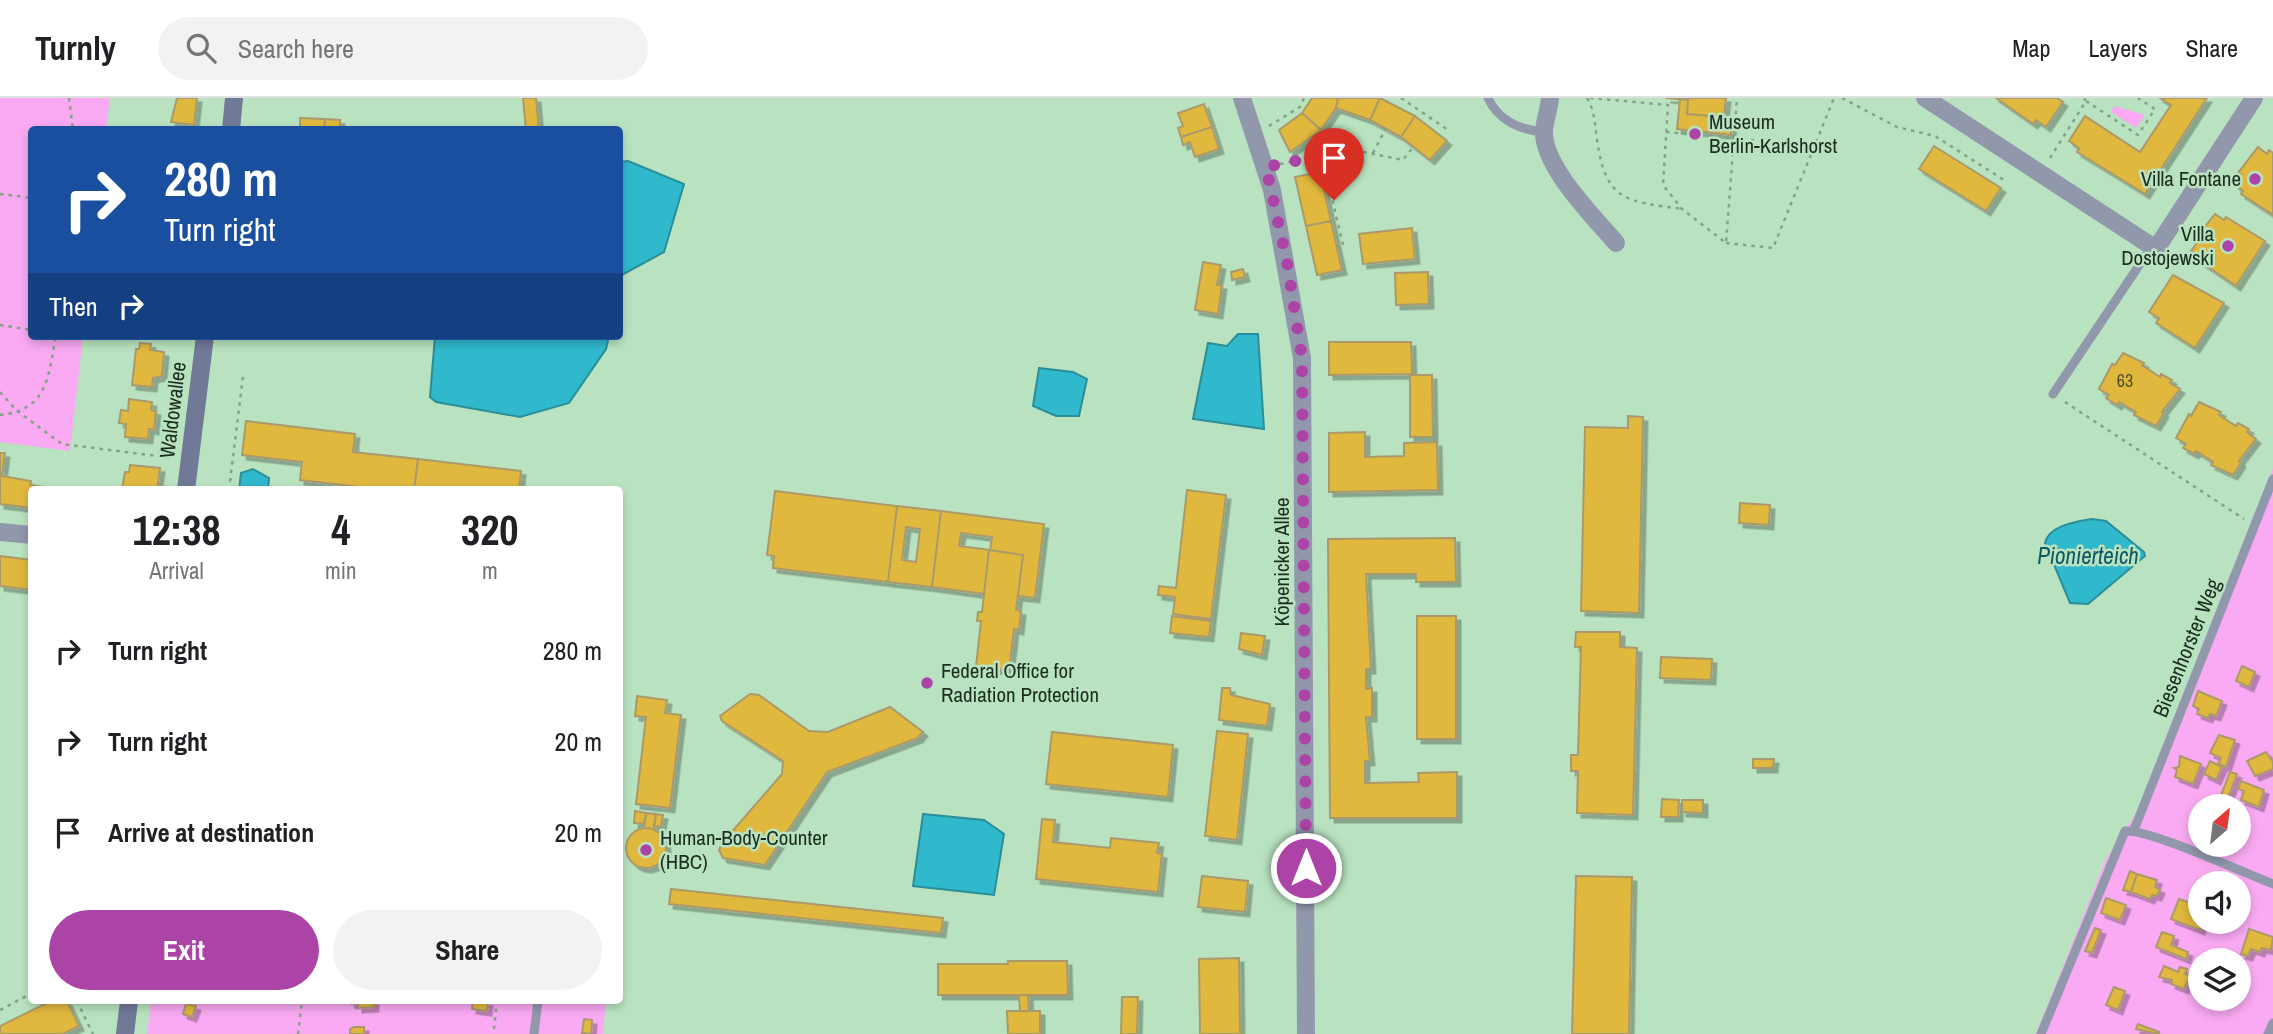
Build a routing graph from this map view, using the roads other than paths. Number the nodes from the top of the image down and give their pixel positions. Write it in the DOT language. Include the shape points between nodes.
graph roads {
  1 [pos="234,98"];
  2 [pos="1242,98"];
  3 [pos="1488,98"];
  4 [pos="1550,98"];
  5 [pos="2254,98"];
  6 [pos="1928,99"];
  7 [pos="230,126"];
  8 [pos="1544,132"];
  9 [pos="1616,243"];
  10 [pos="2154,247"];
  11 [pos="205,340"];
  12 [pos="2053,394"];
  13 [pos="2273,479"];
  14 [pos="187,486"];
  15 [pos="0,532"];
  16 [pos="28,535"];
  17 [pos="2130,830"];
  18 [pos="2273,884"];
  19 [pos="129,1004"];
  20 [pos="538,1004"];
  21 [pos="2273,1023"];
  22 [pos="125,1034"];
  23 [pos="534,1034"];
  24 [pos="1306,1034"];
  25 [pos="2041,1034"];
  26 [pos="2269,1034"];
  1 -- 7 [label="street"];
  2 -- 24 [label="street, Köpenicker Allee" via="1266,167 1295,311 1303,390"];
  3 -- 8 [label="lane" via="1494,111 1508,121"];
  4 -- 8 [label="street"];
  5 -- 10 [label="street"];
  6 -- 10 [label="street"];
  8 -- 9 [label="street" via="1550,158"];
  10 -- 12 [label="lane"];
  11 -- 14 [label="street, Waldowallee"];
  13 -- 17 [label="lane, Biesenhorster Weg"];
  15 -- 16 [label="street"];
  17 -- 18 [label="lane"];
  17 -- 25 [label="lane, Biesenhorster Weg"];
  19 -- 22 [label="street"];
  20 -- 23 [label="lane"];
  21 -- 26 [label="lane"];
}
